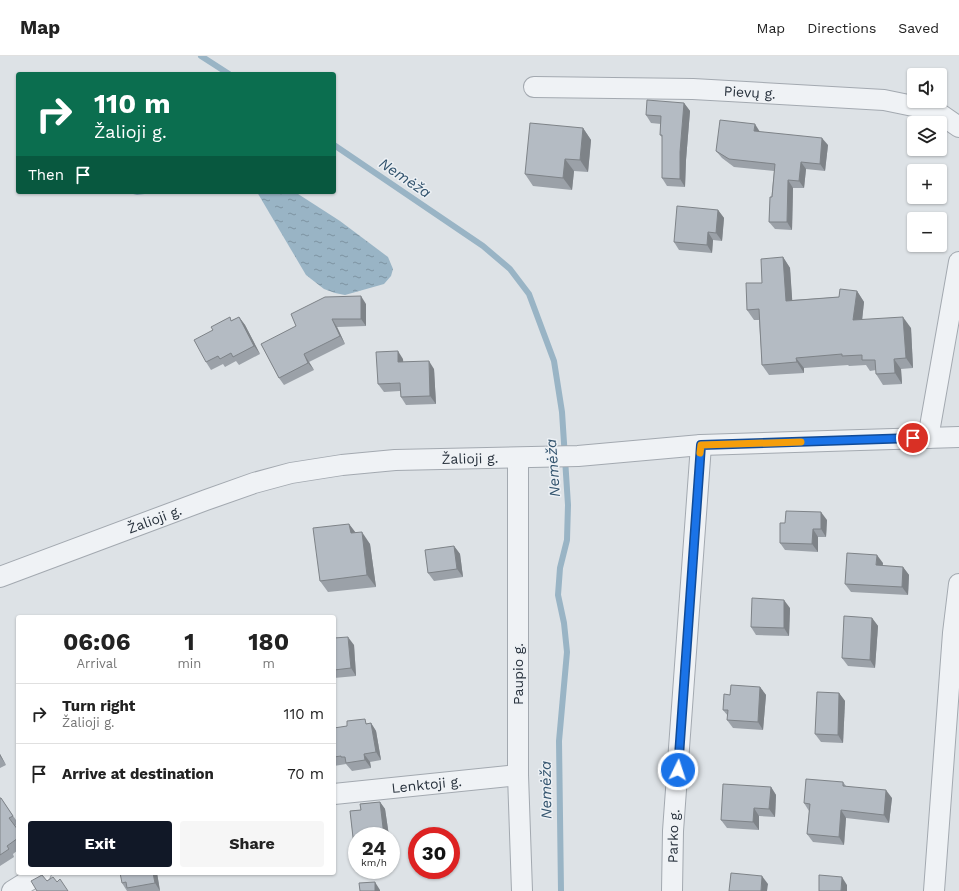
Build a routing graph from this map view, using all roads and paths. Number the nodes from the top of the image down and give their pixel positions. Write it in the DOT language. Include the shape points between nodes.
graph roads {
  1 [pos="534,87"];
  2 [pos="959,127"];
  3 [pos="959,262"];
  4 [pos="959,437"];
  5 [pos="928,438"];
  6 [pos="701,445"];
  7 [pos="518,458"];
  8 [pos="0,577"];
  9 [pos="959,584"];
  10 [pos="518,775"];
  11 [pos="336,794"];
  12 [pos="38,875"];
  13 [pos="12,891"];
  14 [pos="522,891"];
  15 [pos="672,891"];
  16 [pos="934,891"];
  1 -- 2 [label="street, Pievų g." via="693,90 884,100 940,114"];
  3 -- 5 [label="street"];
  4 -- 5 [label="street, Žalioji g."];
  5 -- 6 [label="street, Žalioji g."];
  6 -- 7 [label="street, Žalioji g." via="578,456"];
  6 -- 15 [label="street, Parko g." via="674,824"];
  7 -- 8 [label="street, Žalioji g." via="395,460 291,473 206,500"];
  7 -- 10 [label="street, Paupio g."];
  9 -- 16 [label="street" via="953,633"];
  10 -- 11 [label="street, Lenktoji g."];
  10 -- 14 [label="street, Paupio g."];
  12 -- 13 [label="street"];
}
